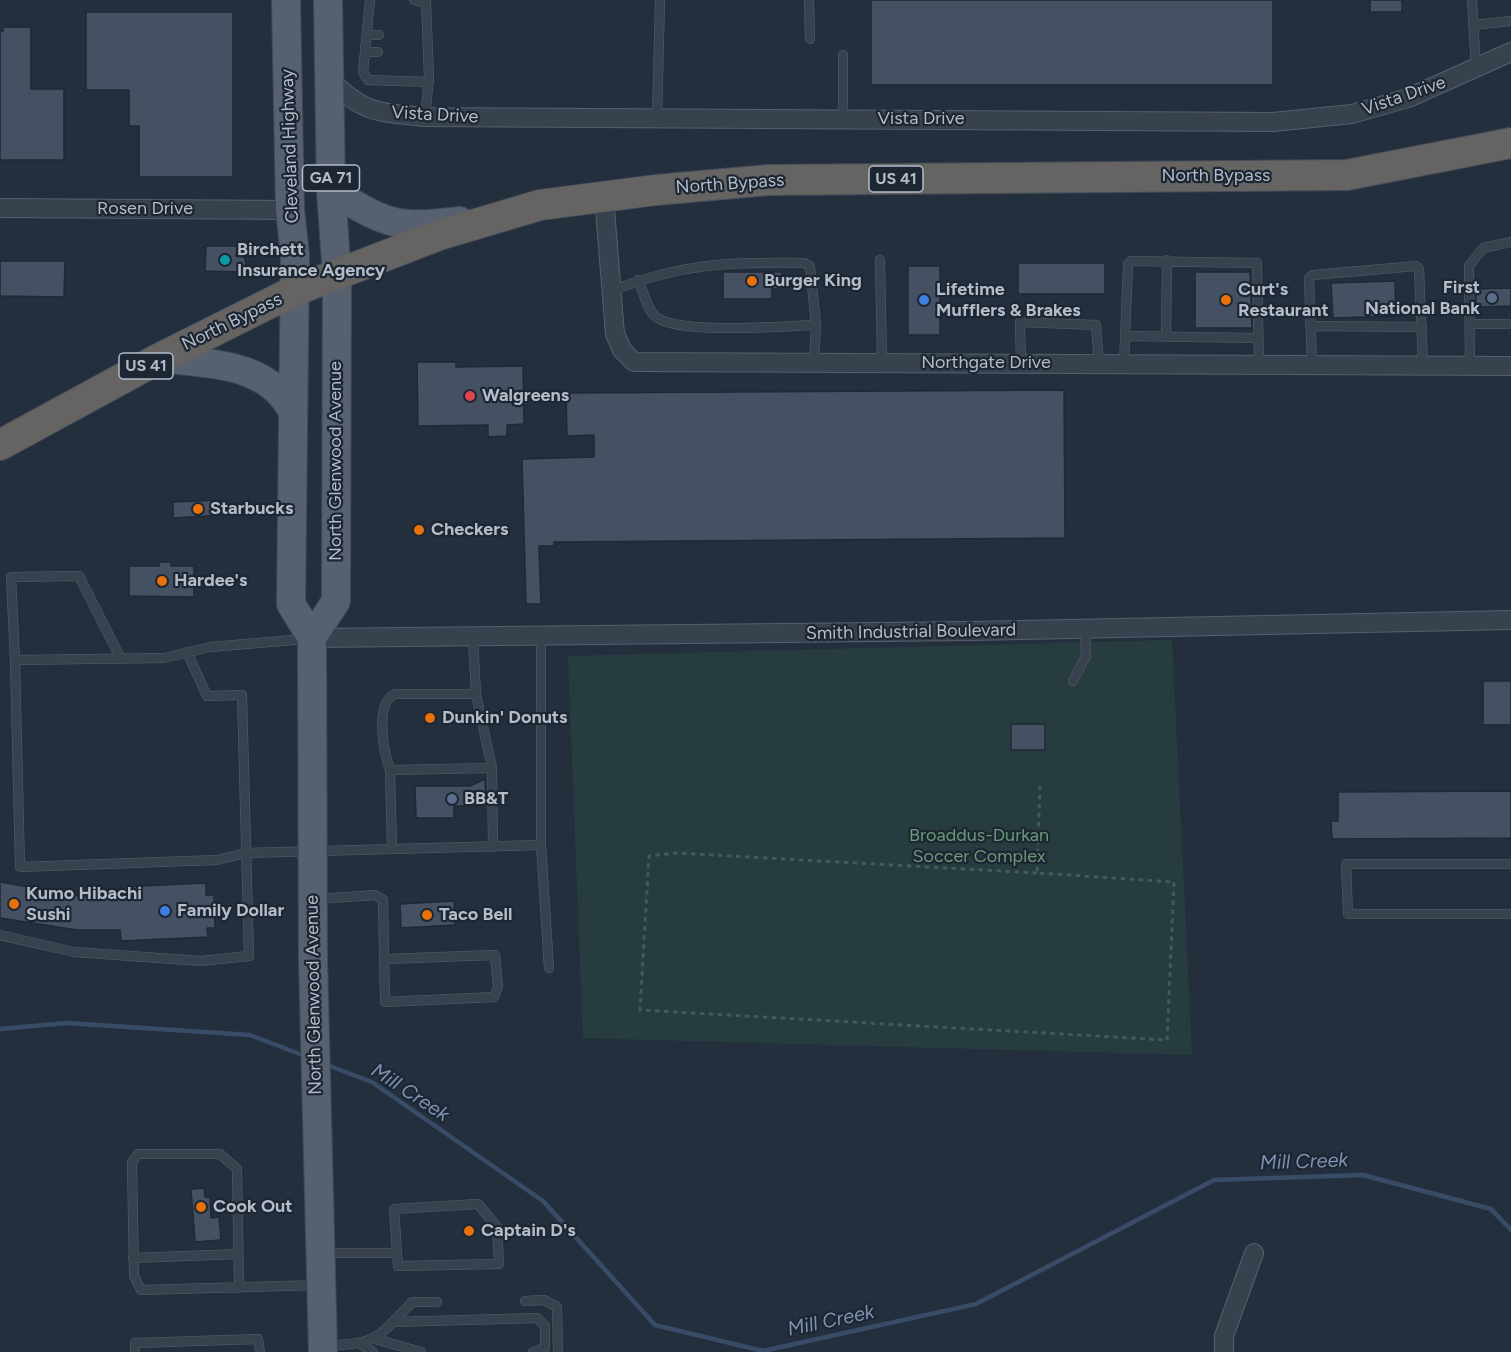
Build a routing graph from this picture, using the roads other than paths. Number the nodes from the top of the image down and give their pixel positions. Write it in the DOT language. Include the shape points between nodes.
graph roads {
  1 [pos="286,0"];
  2 [pos="328,0"];
  3 [pos="370,0"];
  4 [pos="414,0"];
  5 [pos="660,0"];
  6 [pos="809,0"];
  7 [pos="1472,0"];
  8 [pos="426,1"];
  9 [pos="1511,21"];
  10 [pos="1473,25"];
  11 [pos="367,35"];
  12 [pos="379,35"];
  13 [pos="810,39"];
  14 [pos="365,52"];
  15 [pos="378,52"];
  16 [pos="1511,52"];
  17 [pos="843,55"];
  18 [pos="1476,69"];
  19 [pos="330,80"];
  20 [pos="429,82"];
  21 [pos="425,117"];
  22 [pos="657,118"];
  23 [pos="843,118"];
  24 [pos="1505,147"];
  25 [pos="331,191"];
  26 [pos="604,196"];
  27 [pos="0,208"];
  28 [pos="290,210"];
  29 [pos="507,215"];
  30 [pos="1511,242"];
  31 [pos="880,260"];
  32 [pos="1167,260"];
  33 [pos="337,276"];
  34 [pos="638,280"];
  35 [pos="294,291"];
  36 [pos="611,291"];
  37 [pos="1470,324"];
  38 [pos="1511,324"];
  39 [pos="816,325"];
  40 [pos="1311,326"];
  41 [pos="1422,327"];
  42 [pos="1126,336"];
  43 [pos="1166,337"];
  44 [pos="1257,338"];
  45 [pos="160,358"];
  46 [pos="814,362"];
  47 [pos="882,363"];
  48 [pos="1021,364"];
  49 [pos="1099,364"];
  50 [pos="1124,364"];
  51 [pos="1259,365"];
  52 [pos="1311,365"];
  53 [pos="1423,366"];
  54 [pos="1470,366"];
  55 [pos="1511,366"];
  56 [pos="293,412"];
  57 [pos="0,445"];
  58 [pos="11,577"];
  59 [pos="0,581"];
  60 [pos="1511,620"];
  61 [pos="1085,629"];
  62 [pos="542,637"];
  63 [pos="312,638"];
  64 [pos="473,638"];
  65 [pos="188,652"];
  66 [pos="120,659"];
  67 [pos="15,660"];
  68 [pos="1073,681"];
  69 [pos="476,694"];
  70 [pos="492,768"];
  71 [pos="390,770"];
  72 [pos="542,846"];
  73 [pos="493,847"];
  74 [pos="392,849"];
  75 [pos="311,851"];
  76 [pos="246,853"];
  77 [pos="1511,864"];
  78 [pos="312,899"];
  79 [pos="1511,914"];
  80 [pos="0,935"];
  81 [pos="385,959"];
  82 [pos="549,968"];
  83 [pos="320,1253"];
  84 [pos="397,1253"];
  85 [pos="1254,1253"];
  86 [pos="238,1254"];
  87 [pos="133,1258"];
  88 [pos="321,1285"];
  89 [pos="239,1288"];
  90 [pos="525,1301"];
  91 [pos="437,1302"];
  92 [pos="537,1318"];
  93 [pos="558,1318"];
  94 [pos="393,1322"];
  95 [pos="375,1339"];
  96 [pos="360,1344"];
  97 [pos="323,1349"];
  98 [pos="135,1352"];
  99 [pos="260,1352"];
  100 [pos="373,1352"];
  101 [pos="421,1352"];
  102 [pos="533,1352"];
  103 [pos="558,1352"];
  104 [pos="1224,1352"];
  1 -- 28 [label="main road, Cleveland Highway / GA 71"];
  2 -- 19 [label="main road, GA 71"];
  3 -- 11 [label="lane"];
  4 -- 8 [label="lane"];
  5 -- 22 [label="lane"];
  6 -- 13 [label="lane"];
  7 -- 10 [label="lane"];
  8 -- 20 [label="lane" via="423,52"];
  9 -- 10 [label="lane"];
  10 -- 18 [label="lane"];
  11 -- 12 [label="lane"];
  11 -- 14 [label="lane"];
  14 -- 15 [label="lane"];
  14 -- 20 [label="lane" via="363,72 368,80"];
  16 -- 18 [label="street, Vista Drive"];
  17 -- 23 [label="lane"];
  18 -- 23 [label="street, Vista Drive" via="1408,98 1352,114 1273,122"];
  19 -- 21 [label="street, Vista Drive" via="353,103 370,110"];
  19 -- 25 [label="main road, GA 71"];
  20 -- 21 [label="lane"];
  21 -- 22 [label="street, Vista Drive"];
  22 -- 23 [label="street, Vista Drive"];
  24 -- 26 [label="highway, North Bypass / US 41" via="1347,175 769,180"];
  25 -- 29 [label="main road" via="379,219 403,225"];
  25 -- 33 [label="main road, GA 71"];
  26 -- 29 [label="highway, North Bypass / US 41" via="540,205"];
  26 -- 36 [label="street, Northgate Drive"];
  27 -- 28 [label="street, Rosen Drive"];
  28 -- 35 [label="main road, Cleveland Highway / GA 71"];
  29 -- 33 [label="highway, North Bypass / US 41" via="439,235"];
  30 -- 37 [label="lane" via="1483,248 1468,266"];
  31 -- 47 [label="lane"];
  32 -- 42 [label="lane" via="1128,264"];
  32 -- 43 [label="lane"];
  32 -- 44 [label="lane" via="1257,263"];
  33 -- 35 [label="highway, North Bypass / US 41"];
  33 -- 63 [label="main road, North Glenwood Avenue" via="336,601"];
  34 -- 36 [label="lane"];
  34 -- 39 [label="lane" via="654,315 667,323 696,327"];
  34 -- 39 [label="lane" via="675,269 732,262 804,263 810,266"];
  35 -- 45 [label="highway, North Bypass / US 41"];
  35 -- 56 [label="main road"];
  36 -- 46 [label="street, Northgate Drive" via="615,334 622,350 634,362"];
  37 -- 38 [label="lane"];
  37 -- 54 [label="lane"];
  39 -- 46 [label="lane"];
  40 -- 41 [label="lane"];
  40 -- 41 [label="lane" via="1312,275 1416,266"];
  40 -- 52 [label="lane"];
  41 -- 53 [label="lane"];
  42 -- 43 [label="lane"];
  42 -- 50 [label="lane"];
  43 -- 44 [label="lane"];
  44 -- 51 [label="lane"];
  45 -- 56 [label="main road" via="238,368 267,380 286,398"];
  45 -- 57 [label="highway, North Bypass / US 41"];
  46 -- 47 [label="street, Northgate Drive"];
  47 -- 48 [label="street, Northgate Drive"];
  48 -- 49 [label="street, Northgate Drive"];
  48 -- 49 [label="lane" via="1020,322 1096,325"];
  49 -- 50 [label="street, Northgate Drive"];
  50 -- 51 [label="street, Northgate Drive"];
  51 -- 52 [label="street, Northgate Drive"];
  52 -- 53 [label="street, Northgate Drive"];
  53 -- 54 [label="street, Northgate Drive"];
  54 -- 55 [label="street, Northgate Drive"];
  56 -- 63 [label="main road" via="291,604"];
  58 -- 59 [label="lane"];
  58 -- 66 [label="lane" via="79,576"];
  58 -- 67 [label="lane"];
  60 -- 61 [label="street, Smith Industrial Boulevard"];
  61 -- 62 [label="street, Smith Industrial Boulevard"];
  61 -- 68 [label="lane" via="1086,656"];
  62 -- 64 [label="street, Smith Industrial Boulevard"];
  62 -- 72 [label="lane"];
  63 -- 64 [label="street, Smith Industrial Boulevard"];
  63 -- 65 [label="lane"];
  63 -- 75 [label="main road, North Glenwood Avenue"];
  64 -- 69 [label="lane"];
  65 -- 66 [label="lane" via="164,658"];
  65 -- 76 [label="lane" via="207,696 242,695"];
  66 -- 67 [label="lane"];
  67 -- 76 [label="lane" via="20,867 217,860"];
  69 -- 70 [label="lane"];
  69 -- 71 [label="lane" via="387,697 383,705 384,743"];
  70 -- 71 [label="lane"];
  70 -- 73 [label="lane"];
  71 -- 74 [label="lane"];
  72 -- 73 [label="lane"];
  72 -- 82 [label="lane"];
  73 -- 74 [label="lane"];
  74 -- 75 [label="lane"];
  75 -- 76 [label="lane"];
  75 -- 78 [label="main road, North Glenwood Avenue"];
  76 -- 80 [label="lane" via="249,956 201,961 74,952"];
  77 -- 79 [label="lane" via="1346,864 1347,914"];
  78 -- 81 [label="lane" via="375,895 383,900"];
  78 -- 83 [label="main road, North Glenwood Avenue"];
  81 -- 81 [label="lane" via="386,1002 494,998 498,987 495,955"];
  83 -- 84 [label="lane"];
  83 -- 88 [label="main road, North Glenwood Avenue"];
  84 -- 84 [label="lane" via="394,1209 478,1204 497,1227 500,1264 398,1266"];
  85 -- 104 [label="street" via="1224,1336"];
  86 -- 87 [label="lane"];
  86 -- 87 [label="lane" via="237,1169 220,1154 138,1154 132,1162"];
  86 -- 89 [label="lane"];
  87 -- 89 [label="lane" via="134,1276 141,1290"];
  88 -- 89 [label="lane"];
  88 -- 97 [label="main road, North Glenwood Avenue"];
  90 -- 93 [label="lane" via="544,1299 557,1306"];
  91 -- 94 [label="lane" via="412,1302"];
  92 -- 93 [label="lane"];
  92 -- 94 [label="lane"];
  92 -- 102 [label="lane" via="545,1326 545,1348"];
  93 -- 103 [label="lane"];
  94 -- 95 [label="lane"];
  95 -- 96 [label="lane"];
  95 -- 101 [label="lane"];
  96 -- 97 [label="lane"];
  96 -- 100 [label="lane"];
  98 -- 99 [label="lane" via="135,1343 258,1339"];
}
